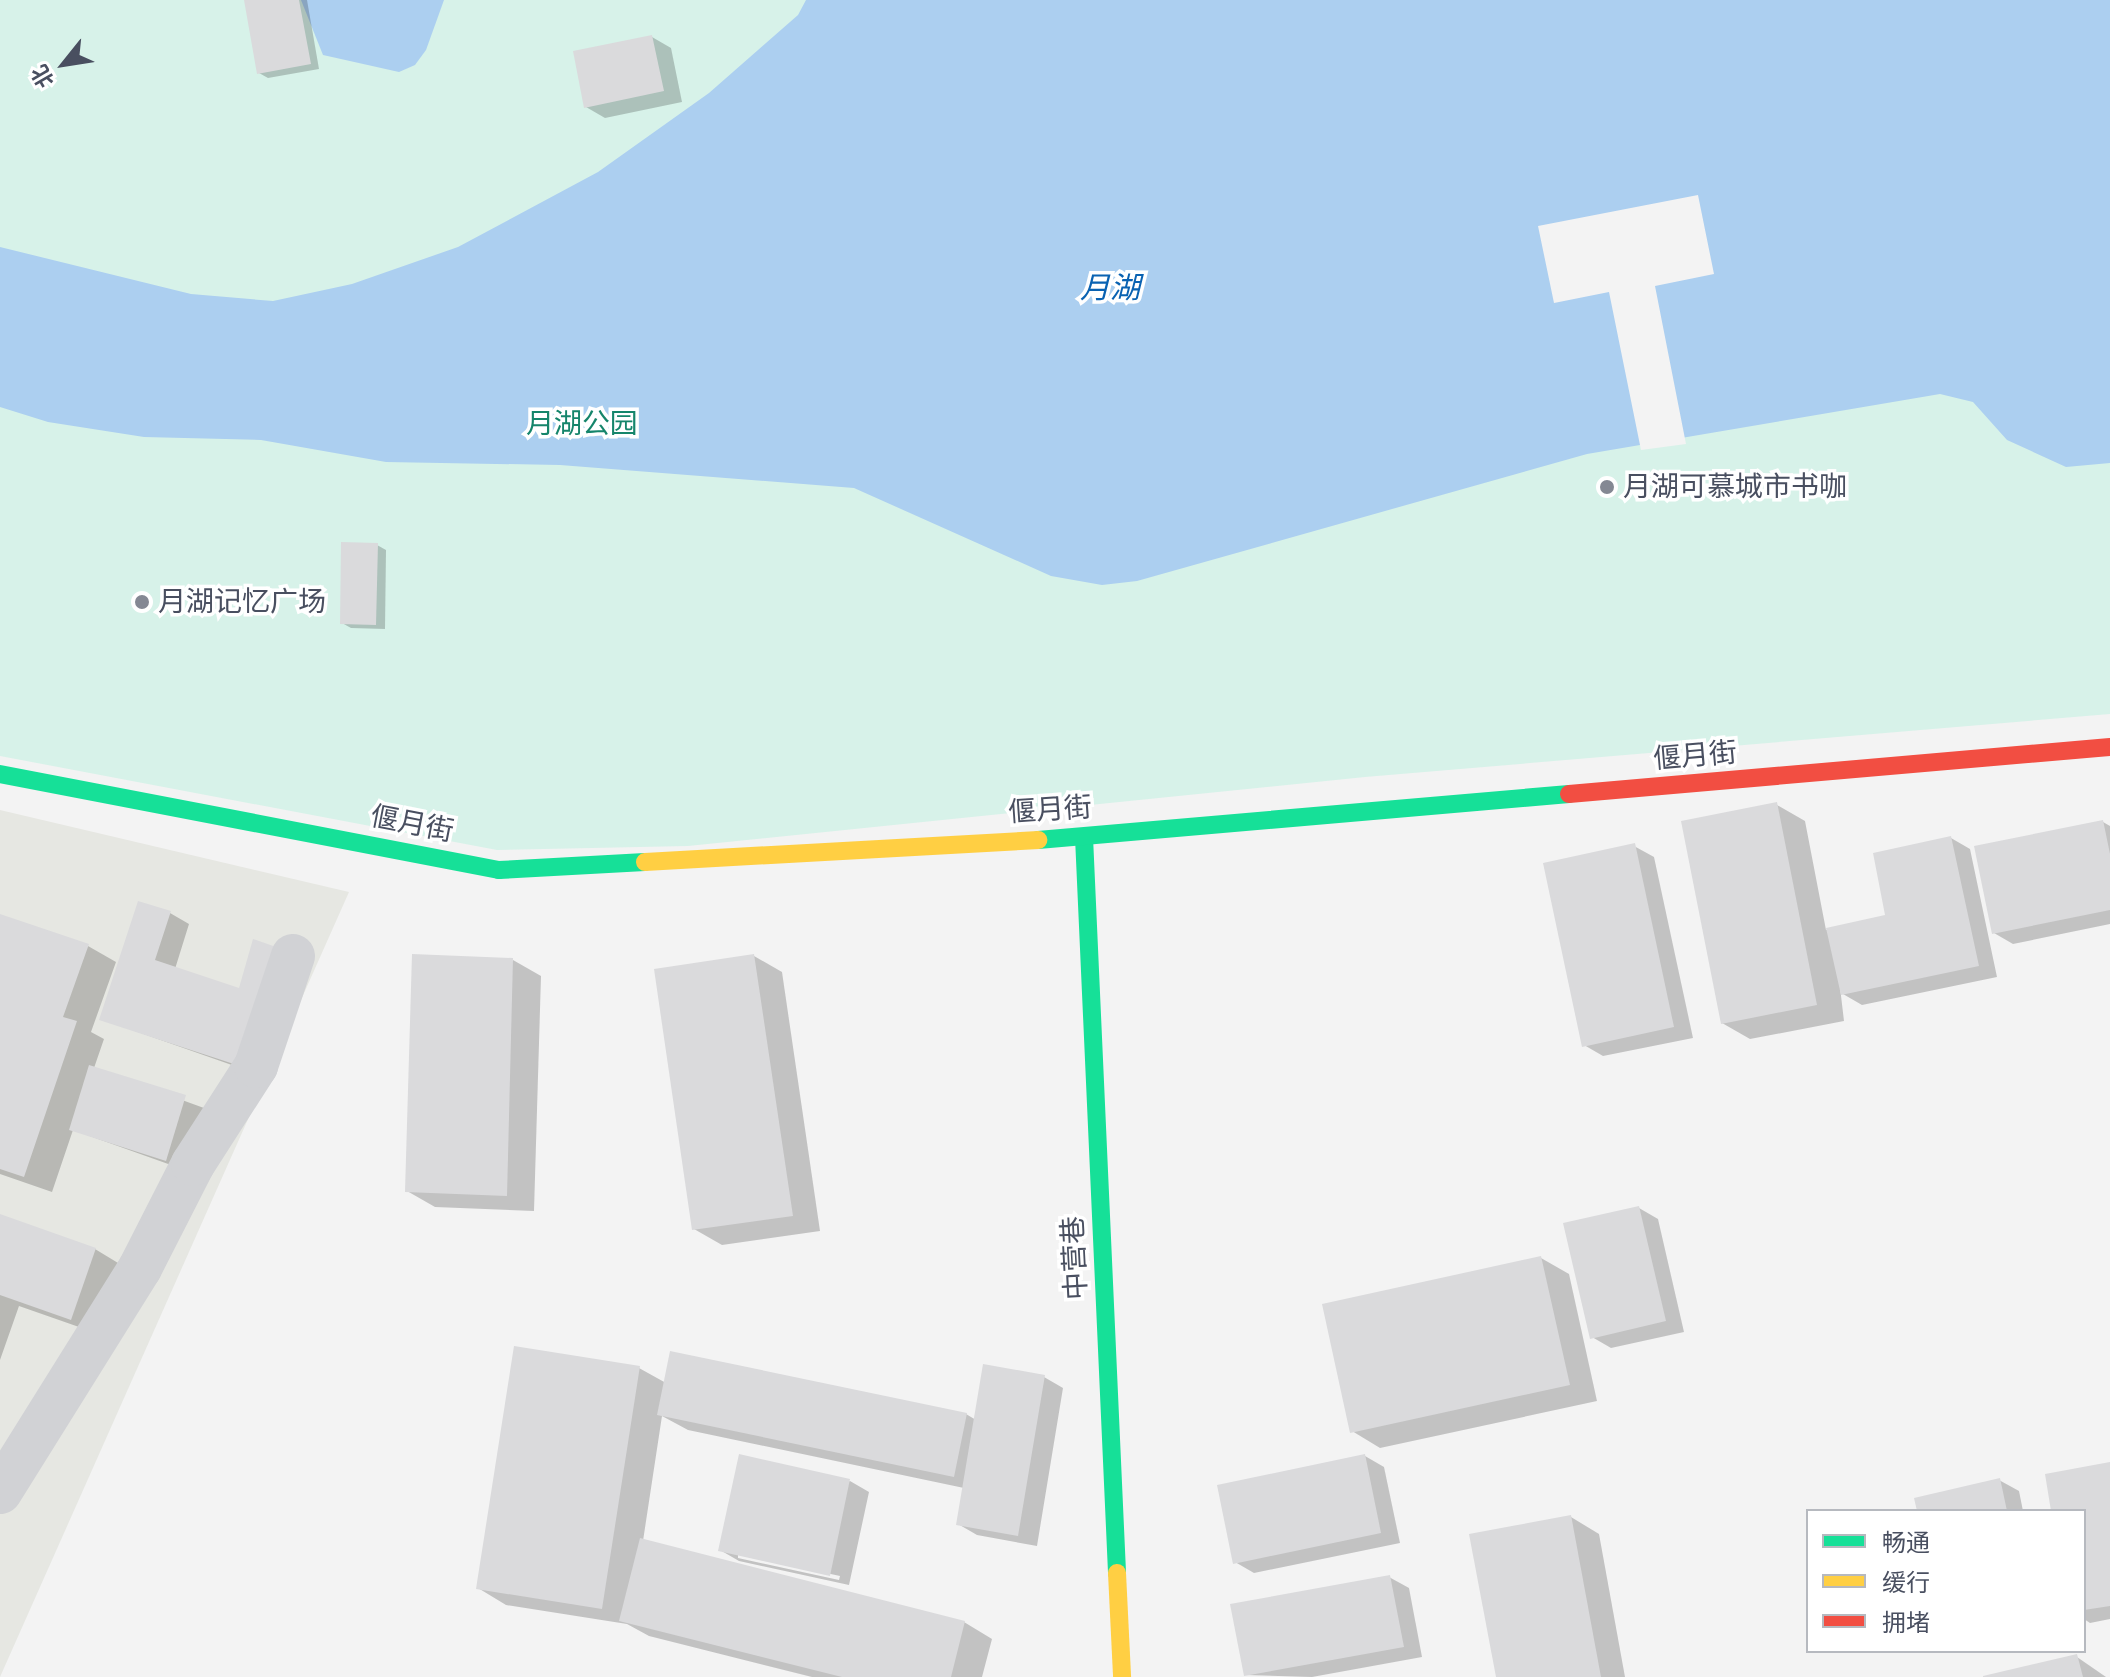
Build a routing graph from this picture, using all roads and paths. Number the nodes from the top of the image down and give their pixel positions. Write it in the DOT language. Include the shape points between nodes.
graph roads {
  1 [pos="2110,747"];
  2 [pos="0,774"];
  3 [pos="1084,837"];
  4 [pos="293,956"];
  5 [pos="0,1492"];
  6 [pos="1122,1677"];
  1 -- 3 [label="street, 偃月街"];
  2 -- 3 [label="street, 偃月街" via="499,870"];
  3 -- 6 [label="street, 中营巷"];
  4 -- 5 [label="street" via="256,1066 193,1164 140,1268"];
}
